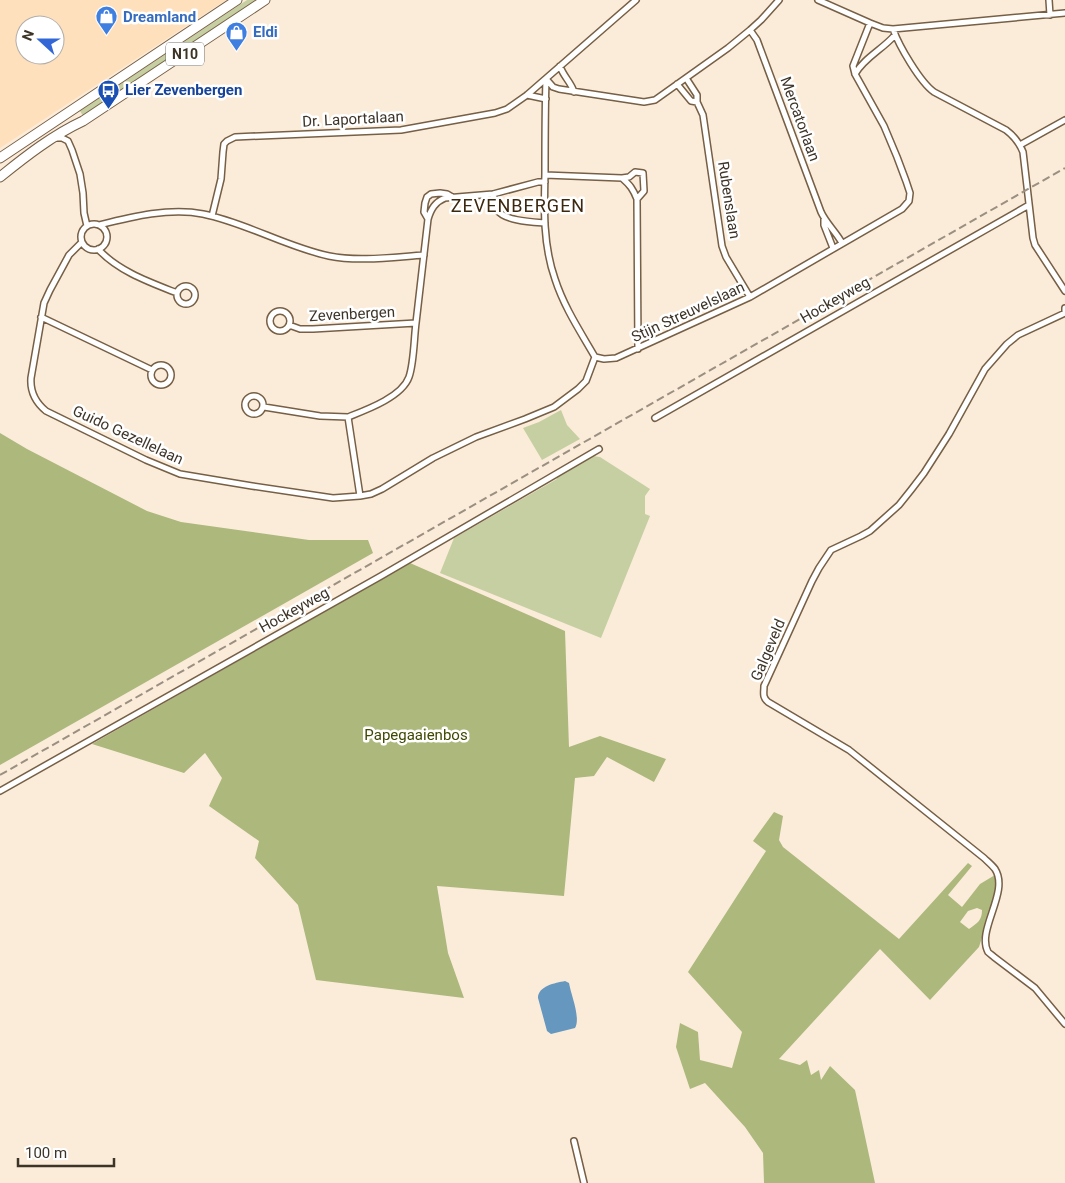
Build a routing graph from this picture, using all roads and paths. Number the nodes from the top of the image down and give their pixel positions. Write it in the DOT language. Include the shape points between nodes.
graph roads {
  1 [pos="237,0"];
  2 [pos="266,0"];
  3 [pos="636,0"];
  4 [pos="779,0"];
  5 [pos="818,0"];
  6 [pos="1049,0"];
  7 [pos="1065,13"];
  8 [pos="1050,15"];
  9 [pos="870,23"];
  10 [pos="750,30"];
  11 [pos="894,32"];
  12 [pos="560,66"];
  13 [pos="855,74"];
  14 [pos="686,78"];
  15 [pos="546,79"];
  16 [pos="677,84"];
  17 [pos="574,92"];
  18 [pos="527,94"];
  19 [pos="546,99"];
  20 [pos="697,102"];
  21 [pos="1065,120"];
  22 [pos="71,127"];
  23 [pos="54,138"];
  24 [pos="68,142"];
  25 [pos="1020,145"];
  26 [pos="0,158"];
  27 [pos="545,175"];
  28 [pos="0,177"];
  29 [pos="622,178"];
  30 [pos="545,182"];
  31 [pos="493,194"];
  32 [pos="452,197"];
  33 [pos="637,199"];
  34 [pos="1028,205"];
  35 [pos="212,216"];
  36 [pos="428,219"];
  37 [pos="824,219"];
  38 [pos="545,223"];
  39 [pos="98,225"];
  40 [pos="87,226"];
  41 [pos="82,242"];
  42 [pos="842,243"];
  43 [pos="833,248"];
  44 [pos="98,249"];
  45 [pos="424,255"];
  46 [pos="1065,292"];
  47 [pos="177,293"];
  48 [pos="750,297"];
  49 [pos="1065,308"];
  50 [pos="41,317"];
  51 [pos="416,323"];
  52 [pos="289,326"];
  53 [pos="638,349"];
  54 [pos="595,356"];
  55 [pos="152,370"];
  56 [pos="264,407"];
  57 [pos="348,417"];
  58 [pos="655,418"];
  59 [pos="599,449"];
  60 [pos="360,496"];
  61 [pos="0,791"];
  62 [pos="1065,1024"];
  63 [pos="574,1141"];
  64 [pos="584,1183"];
  1 -- 26 [label="main road, N10"];
  2 -- 22 [label="main road, N10"];
  3 -- 12 [label="street, Dr. Laportalaan"];
  4 -- 10 [label="street"];
  5 -- 9 [label="street"];
  6 -- 8 [label="street"];
  7 -- 8 [label="street"];
  8 -- 11 [label="street"];
  9 -- 11 [label="street"];
  9 -- 13 [label="street" via="853,66"];
  10 -- 14 [label="street"];
  10 -- 37 [label="street, Mercatorlaan" via="757,40"];
  11 -- 13 [label="street"];
  11 -- 25 [label="street" via="926,86 1006,130"];
  12 -- 15 [label="street, Dr. Laportalaan"];
  12 -- 17 [label="street"];
  13 -- 42 [label="street, Stijn Streuvelslaan" via="884,126 910,193 909,201 902,209"];
  14 -- 16 [label="street"];
  14 -- 20 [label="street, Rubenslaan" via="697,95"];
  15 -- 17 [label="street" via="553,88"];
  15 -- 18 [label="street, Dr. Laportalaan"];
  15 -- 19 [label="street"];
  16 -- 17 [label="street" via="655,100 644,102"];
  16 -- 20 [label="street" via="691,101"];
  18 -- 19 [label="street"];
  18 -- 35 [label="street, Dr. Laportalaan" via="512,106 495,113 401,130 231,138 224,144 221,179"];
  19 -- 27 [label="street"];
  20 -- 48 [label="street, Rubenslaan" via="703,115 722,246"];
  21 -- 25 [label="street"];
  22 -- 23 [label="main road, N10"];
  22 -- 24 [label="street"];
  23 -- 24 [label="street"];
  23 -- 28 [label="main road, N10"];
  24 -- 40 [label="street, Guido Gezellelaan" via="80,174"];
  25 -- 34 [label="street"];
  27 -- 29 [label="street"];
  27 -- 30 [label="street"];
  29 -- 33 [label="street"];
  29 -- 33 [label="street" via="635,172 643,173 644,191"];
  30 -- 31 [label="street, Zevenbergen"];
  30 -- 38 [label="street"];
  31 -- 32 [label="street, Zevenbergen"];
  31 -- 38 [label="street" via="497,211 503,216"];
  32 -- 36 [label="street, Zevenbergen" via="440,200 430,210"];
  32 -- 36 [label="street, Zevenbergen" via="447,194 427,197 424,212"];
  33 -- 53 [label="street"];
  34 -- 46 [label="street" via="1035,245"];
  34 -- 58 [label="street, Hockeyweg"];
  35 -- 39 [label="street" via="172,212"];
  35 -- 45 [label="street" via="329,256 349,259"];
  36 -- 45 [label="street, Zevenbergen"];
  37 -- 42 [label="street, Mercatorlaan"];
  37 -- 43 [label="street, Mercatorlaan"];
  38 -- 54 [label="street" via="554,279 569,313"];
  39 -- 40 [label="street"];
  39 -- 44 [label="street" via="106,235 105,242"];
  40 -- 41 [label="street, Guido Gezellelaan" via="81,234"];
  41 -- 44 [label="street" via="88,248"];
  41 -- 50 [label="street, Guido Gezellelaan" via="58,275"];
  42 -- 43 [label="street, Stijn Streuvelslaan"];
  43 -- 48 [label="street, Stijn Streuvelslaan"];
  44 -- 47 [label="street" via="108,259 148,282"];
  45 -- 51 [label="street, Zevenbergen"];
  48 -- 53 [label="street, Stijn Streuvelslaan"];
  49 -- 62 [label="street, Galgeveld" via="1065,313 1012,339 985,369 924,473 899,505 870,531 831,550 812,581 764,686 764,699 849,750 995,868 998,890 987,931 988,951 1035,988"];
  50 -- 55 [label="street"];
  50 -- 60 [label="street, Guido Gezellelaan" via="30,385 35,399 46,411 180,474 333,498"];
  51 -- 52 [label="street, Zevenbergen" via="312,329"];
  51 -- 57 [label="street, Zevenbergen" via="411,367 405,385 394,395"];
  52 -- 52 [label="street, Zevenbergen" via="289,318 282,311 270,317 270,326 277,331 284,331"];
  53 -- 54 [label="street, Stijn Streuvelslaan" via="616,358"];
  54 -- 60 [label="street" via="586,381 554,407 476,437 382,489"];
  55 -- 55 [label="street" via="152,380 158,384 170,379 166,366 156,366"];
  56 -- 57 [label="street, Zevenbergen"];
  57 -- 60 [label="street"];
  59 -- 61 [label="street, Hockeyweg"];
  63 -- 64 [label="street"];
}
